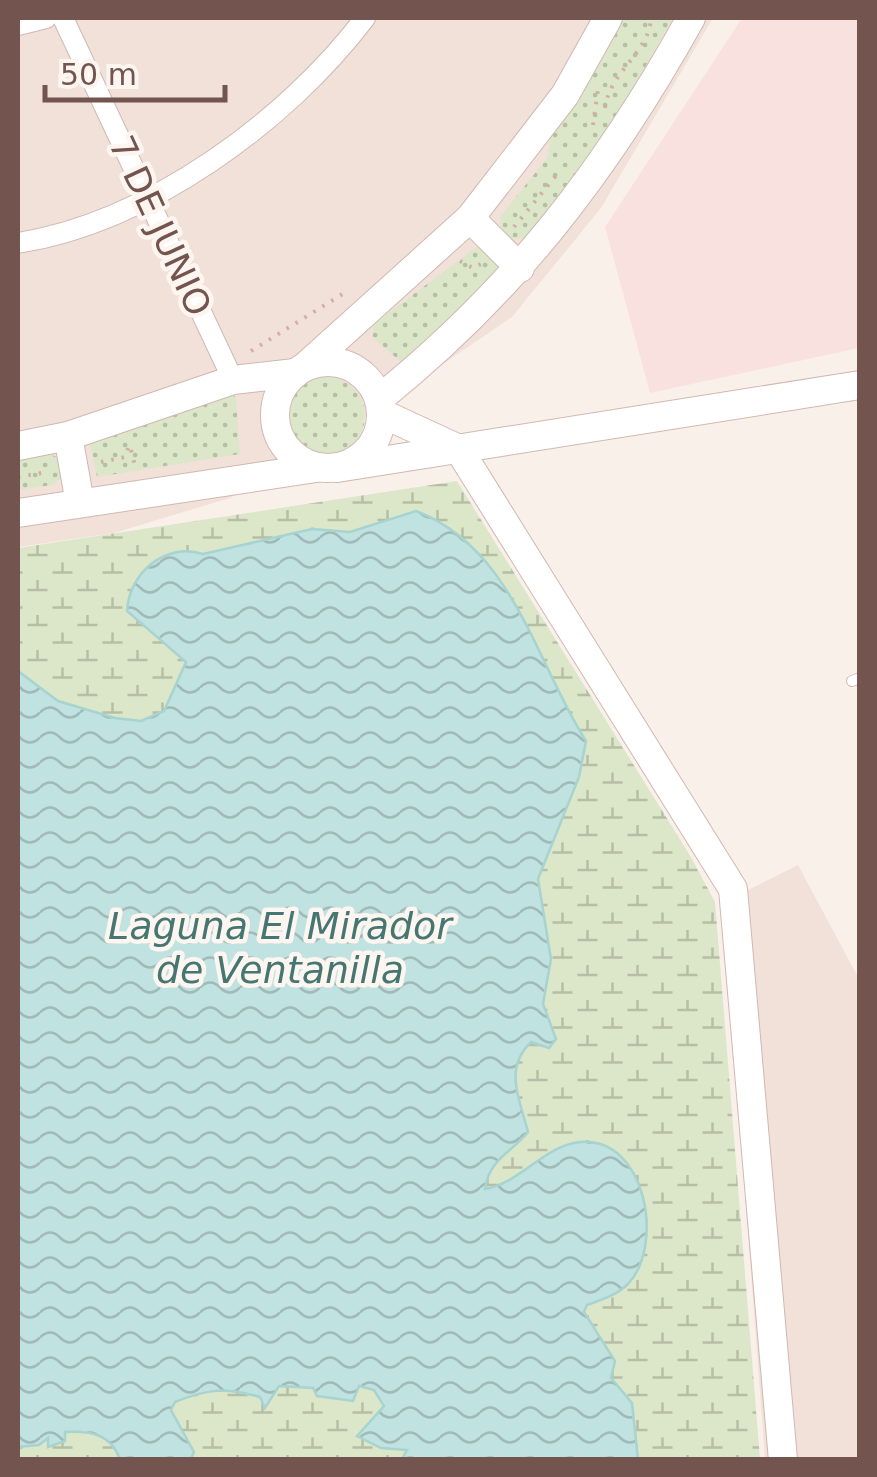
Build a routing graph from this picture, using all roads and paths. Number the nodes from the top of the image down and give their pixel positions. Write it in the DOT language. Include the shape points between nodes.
graph roads {
  1 [pos="46,18"];
  2 [pos="63,18"];
  3 [pos="365,18"];
  4 [pos="608,18"];
  5 [pos="652,18"];
  6 [pos="691,18"];
  7 [pos="18,25"];
  8 [pos="592,132"];
  9 [pos="148,202"];
  10 [pos="470,218"];
  11 [pos="18,243"];
  12 [pos="520,268"];
  13 [pos="301,369"];
  14 [pos="233,380"];
  15 [pos="860,385"];
  16 [pos="380,406"];
  17 [pos="68,436"];
  18 [pos="18,446"];
  19 [pos="458,448"];
  20 [pos="327,468"];
  21 [pos="80,503"];
  22 [pos="18,513"];
  23 [pos="783,1460"];
  1 -- 7 [label="street"];
  2 -- 9 [label="street, 7 DE JUNIO"];
  3 -- 9 [label="street" via="314,80"];
  4 -- 10 [label="street" via="565,95"];
  5 -- 8 [label="path" via="638,51 608,90"];
  6 -- 12 [label="street" via="587,186"];
  9 -- 11 [label="street"];
  9 -- 14 [label="street, 7 DE JUNIO"];
  10 -- 12 [label="street"];
  10 -- 13 [label="street"];
  12 -- 16 [label="street"];
  13 -- 14 [label="street"];
  13 -- 16 [label="street" via="325,361 358,371"];
  13 -- 20 [label="street" via="283,386 274,419 287,450"];
  14 -- 17 [label="street"];
  15 -- 19 [label="street"];
  16 -- 19 [label="street"];
  16 -- 20 [label="street" via="380,428 364,455"];
  17 -- 18 [label="street"];
  17 -- 21 [label="street"];
  19 -- 20 [label="street"];
  19 -- 23 [label="street" via="733,889"];
  20 -- 21 [label="street"];
  21 -- 22 [label="street"];
}
